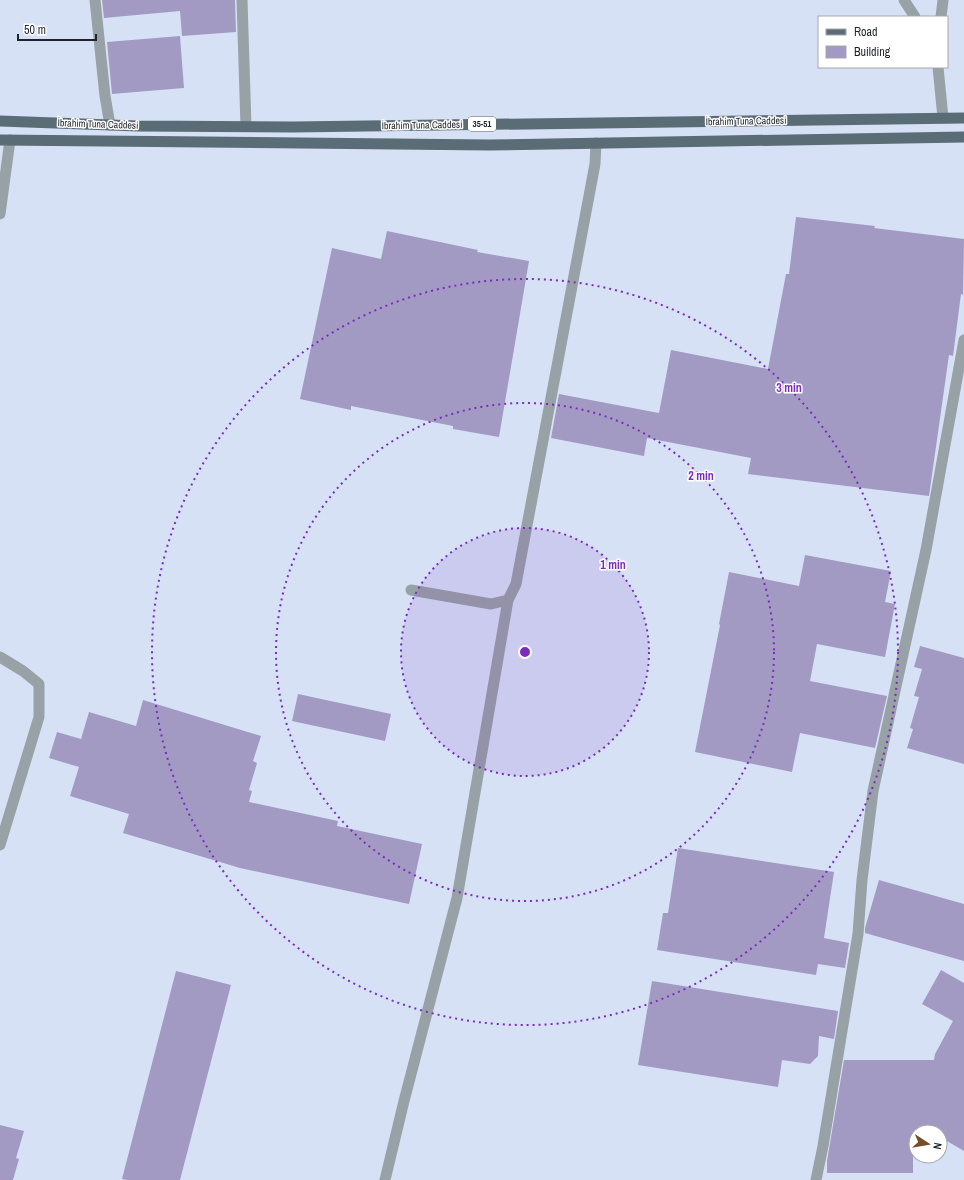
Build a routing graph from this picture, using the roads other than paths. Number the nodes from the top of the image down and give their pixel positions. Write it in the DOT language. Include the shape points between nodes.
graph roads {
  1 [pos="95,0"];
  2 [pos="242,0"];
  3 [pos="904,0"];
  4 [pos="943,0"];
  5 [pos="914,16"];
  6 [pos="941,16"];
  7 [pos="938,68"];
  8 [pos="943,118"];
  9 [pos="964,118"];
  10 [pos="0,121"];
  11 [pos="110,125"];
  12 [pos="246,126"];
  13 [pos="964,137"];
  14 [pos="5,140"];
  15 [pos="596,143"];
  16 [pos="0,214"];
  17 [pos="964,340"];
  18 [pos="411,590"];
  19 [pos="508,600"];
  20 [pos="0,657"];
  21 [pos="0,845"];
  22 [pos="385,1180"];
  23 [pos="816,1180"];
  1 -- 11 [label="street"];
  2 -- 12 [label="street"];
  3 -- 5 [label="street"];
  4 -- 6 [label="street"];
  7 -- 8 [label="street"];
  8 -- 9 [label="main road, İbrahim Tuna Caddesi / 35-51"];
  8 -- 12 [label="main road, İbrahim Tuna Caddesi / 35-51"];
  10 -- 11 [label="main road, İbrahim Tuna Caddesi / 35-51"];
  11 -- 12 [label="main road, İbrahim Tuna Caddesi / 35-51"];
  13 -- 15 [label="main road, İbrahim Tuna Caddesi / 35-51"];
  14 -- 15 [label="main road, İbrahim Tuna Caddesi / 35-51" via="489,145"];
  14 -- 16 [label="street"];
  15 -- 19 [label="street" via="594,172 516,584"];
  17 -- 23 [label="street" via="926,550 873,791 858,934"];
  18 -- 19 [label="street" via="491,604"];
  19 -- 22 [label="street" via="457,898"];
  20 -- 21 [label="street" via="39,684 39,716"];
}
